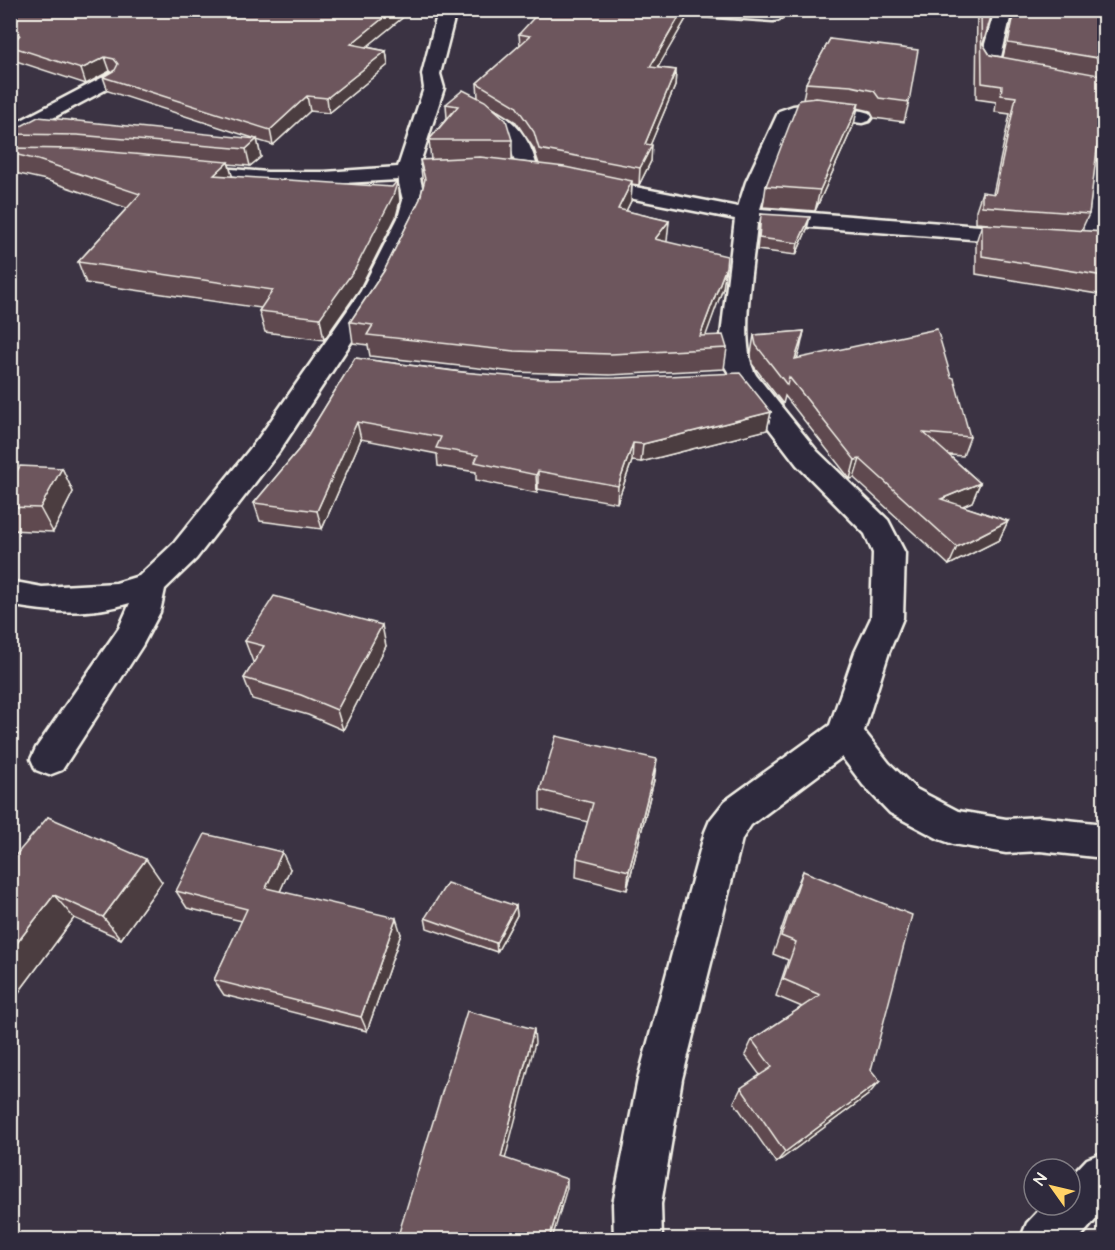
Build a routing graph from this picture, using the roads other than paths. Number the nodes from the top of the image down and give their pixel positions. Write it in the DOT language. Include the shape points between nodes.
graph roads {
  1 [pos="444,10"];
  2 [pos="686,10"];
  3 [pos="1004,10"];
  4 [pos="773,16"];
  5 [pos="111,80"];
  6 [pos="1104,84"];
  7 [pos="434,88"];
  8 [pos="862,117"];
  9 [pos="10,135"];
  10 [pos="1104,151"];
  11 [pos="168,169"];
  12 [pos="408,171"];
  13 [pos="527,174"];
  14 [pos="747,215"];
  15 [pos="1099,242"];
  16 [pos="745,379"];
  17 [pos="712,380"];
  18 [pos="150,584"];
  19 [pos="10,593"];
  20 [pos="845,734"];
  21 [pos="49,759"];
  22 [pos="1104,841"];
  23 [pos="1104,1176"];
  24 [pos="638,1239"];
  25 [pos="1044,1239"];
  1 -- 7 [label="street" via="431,74"];
  2 -- 4 [label="street"];
  3 -- 6 [label="street" via="989,62 994,66"];
  5 -- 9 [label="street"];
  7 -- 12 [label="street"];
  7 -- 13 [label="street" via="504,126 519,139"];
  8 -- 14 [label="street" via="804,110 786,115"];
  10 -- 15 [label="street"];
  11 -- 12 [label="street" via="267,178"];
  12 -- 13 [label="street"];
  12 -- 18 [label="street" via="414,200 409,218 338,363 185,551"];
  13 -- 14 [label="street"];
  14 -- 15 [label="street"];
  14 -- 16 [label="street" via="734,335 736,365"];
  16 -- 17 [label="street"];
  16 -- 20 [label="street" via="807,458 877,528 889,553 887,618"];
  18 -- 19 [label="street" via="116,595 84,598 42,599"];
  18 -- 21 [label="street" via="149,602 137,629"];
  20 -- 22 [label="street" via="903,801 953,827 1006,836 1040,834"];
  20 -- 24 [label="street" via="738,813 724,832 660,1079 637,1204"];
  23 -- 25 [label="street"];
}
